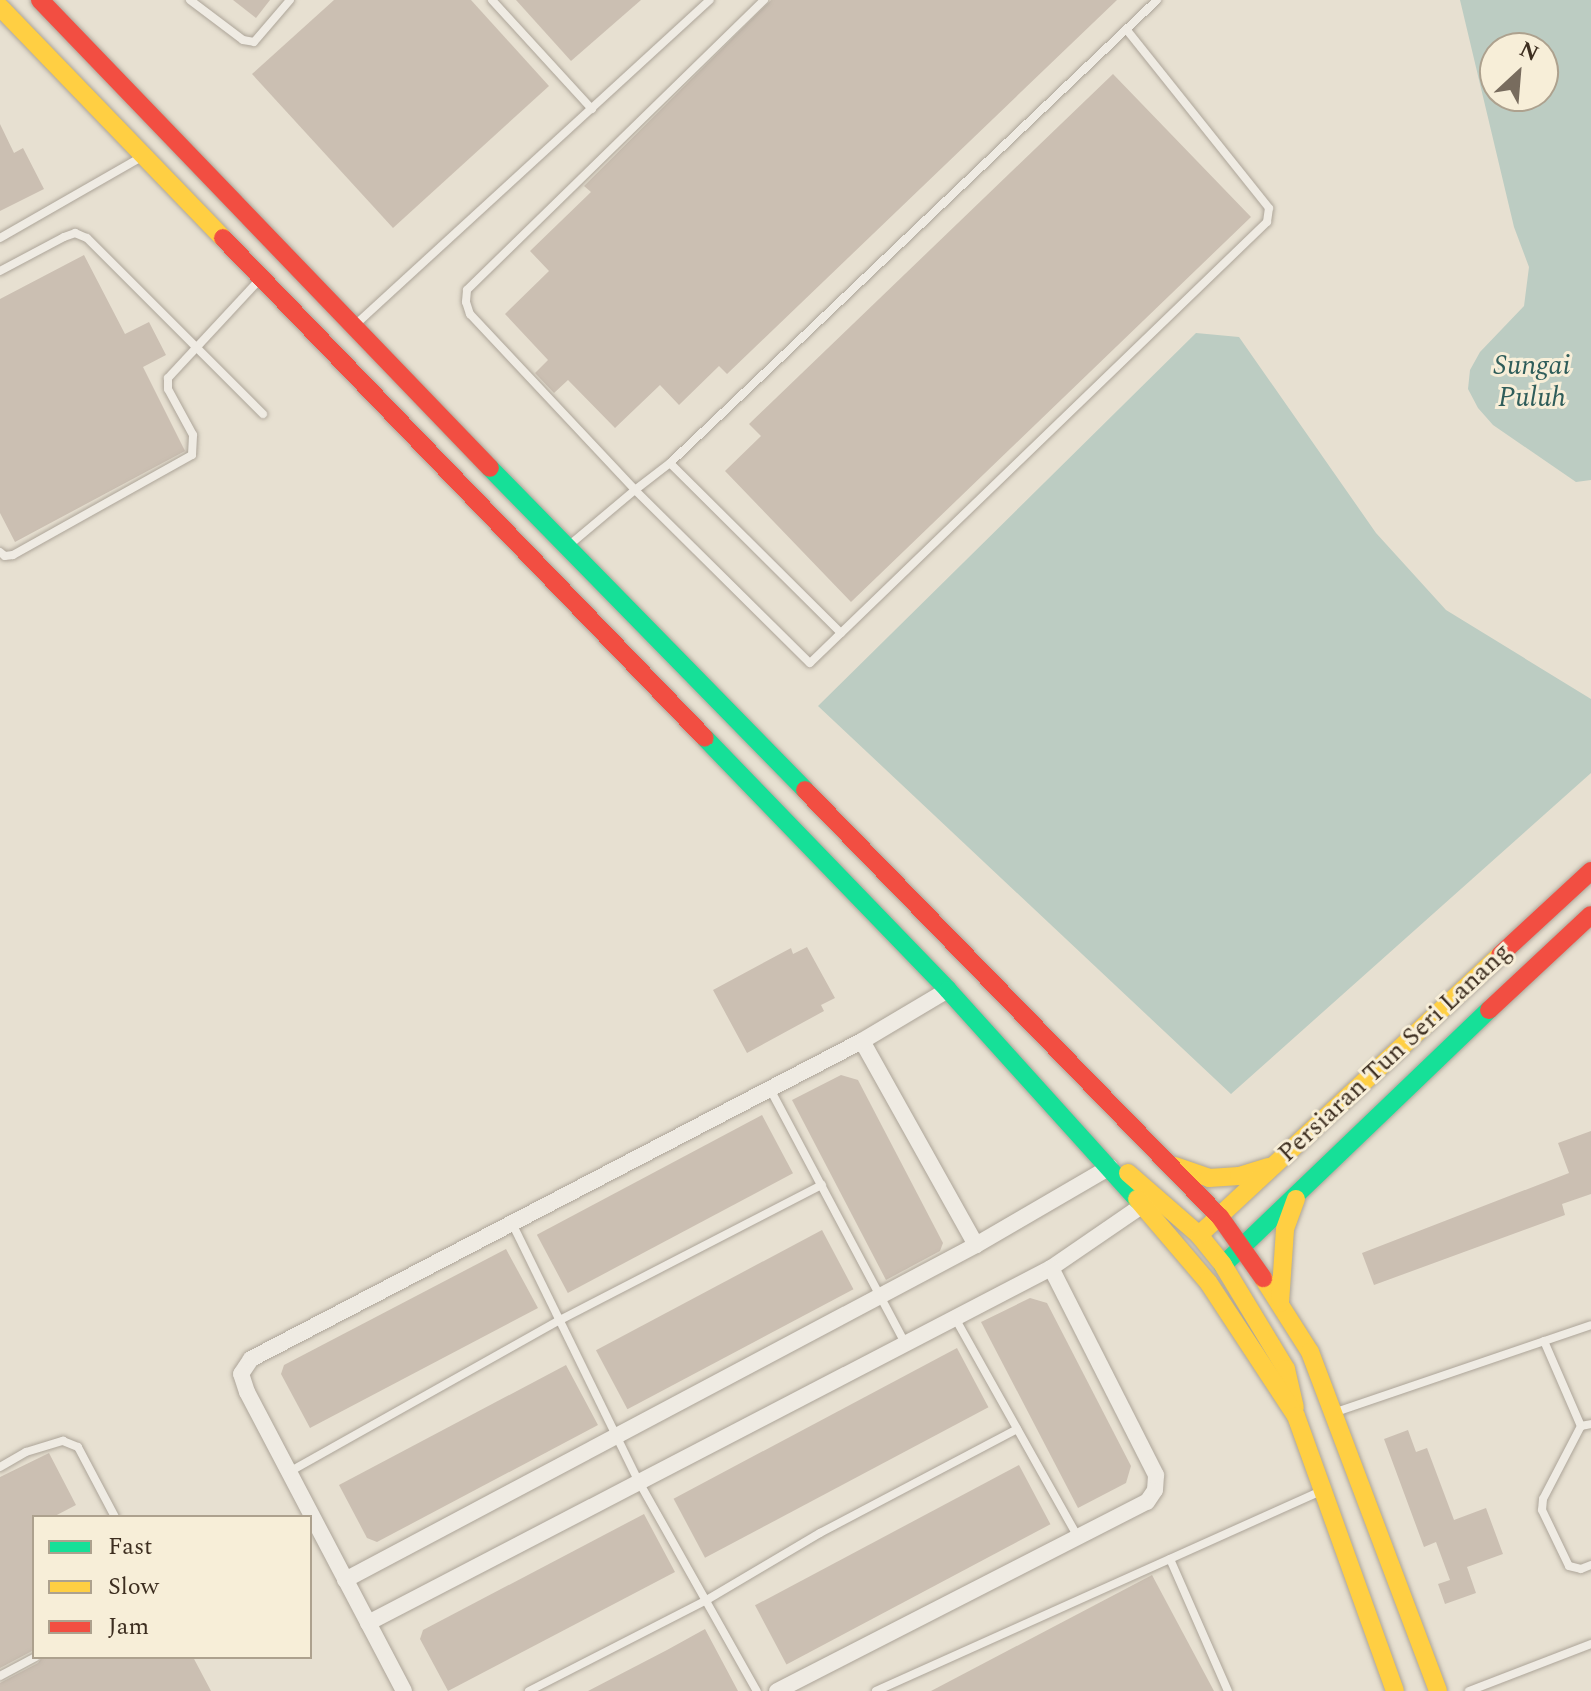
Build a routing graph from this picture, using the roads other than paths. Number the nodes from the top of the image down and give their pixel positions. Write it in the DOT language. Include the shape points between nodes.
graph roads {
  1 [pos="190,0"];
  2 [pos="290,0"];
  3 [pos="492,0"];
  4 [pos="710,0"];
  5 [pos="764,0"];
  6 [pos="1157,0"];
  7 [pos="49,3"];
  8 [pos="0,7"];
  9 [pos="1127,30"];
  10 [pos="592,109"];
  11 [pos="144,156"];
  12 [pos="0,238"];
  13 [pos="0,271"];
  14 [pos="261,278"];
  15 [pos="355,325"];
  16 [pos="196,346"];
  17 [pos="263,414"];
  18 [pos="670,463"];
  19 [pos="635,490"];
  20 [pos="566,547"];
  21 [pos="0,552"];
  22 [pos="841,633"];
  23 [pos="674,654"];
  24 [pos="649,678"];
  25 [pos="1591,871"];
  26 [pos="1591,915"];
  27 [pos="948,990"];
  28 [pos="862,1041"];
  29 [pos="770,1089"];
  30 [pos="1104,1160"];
  31 [pos="1276,1164"];
  32 [pos="1170,1165"];
  33 [pos="822,1185"];
  34 [pos="1298,1195"];
  35 [pos="1143,1205"];
  36 [pos="1220,1217"];
  37 [pos="512,1223"];
  38 [pos="1199,1235"];
  39 [pos="976,1245"];
  40 [pos="1244,1247"];
  41 [pos="1223,1265"];
  42 [pos="1051,1268"];
  43 [pos="881,1296"];
  44 [pos="1280,1304"];
  45 [pos="955,1318"];
  46 [pos="558,1321"];
  47 [pos="1591,1325"];
  48 [pos="1544,1341"];
  49 [pos="905,1344"];
  50 [pos="1336,1413"];
  51 [pos="1296,1416"];
  52 [pos="1591,1424"];
  53 [pos="1581,1426"];
  54 [pos="1017,1429"];
  55 [pos="615,1437"];
  56 [pos="0,1467"];
  57 [pos="289,1472"];
  58 [pos="639,1482"];
  59 [pos="1325,1490"];
  60 [pos="114,1515"];
  61 [pos="311,1515"];
  62 [pos="312,1516"];
  63 [pos="1078,1537"];
  64 [pos="1170,1559"];
  65 [pos="1591,1565"];
  66 [pos="345,1580"];
  67 [pos="705,1601"];
  68 [pos="368,1623"];
  69 [pos="1591,1644"];
  70 [pos="32,1659"];
  71 [pos="0,1676"];
  72 [pos="1491,1687"];
  73 [pos="404,1691"];
  74 [pos="529,1691"];
  75 [pos="757,1691"];
  76 [pos="777,1691"];
  77 [pos="876,1691"];
  78 [pos="1228,1691"];
  79 [pos="1395,1691"];
  80 [pos="1438,1691"];
  81 [pos="1469,1691"];
  1 -- 2 [label="lane" via="243,40 254,42"];
  3 -- 10 [label="lane"];
  4 -- 10 [label="lane"];
  5 -- 19 [label="lane" via="467,290 470,314"];
  6 -- 9 [label="lane"];
  7 -- 15 [label="street"];
  8 -- 11 [label="street"];
  9 -- 18 [label="lane"];
  9 -- 22 [label="lane" via="1269,208 1267,222"];
  10 -- 15 [label="lane"];
  11 -- 12 [label="lane"];
  11 -- 14 [label="street"];
  13 -- 16 [label="lane" via="75,233 87,238"];
  14 -- 16 [label="lane"];
  14 -- 24 [label="street"];
  15 -- 20 [label="street"];
  16 -- 17 [label="lane"];
  16 -- 21 [label="lane" via="168,378 168,389 193,435 192,455 13,555"];
  18 -- 19 [label="lane"];
  18 -- 22 [label="lane"];
  19 -- 20 [label="lane"];
  19 -- 22 [label="lane" via="810,663"];
  20 -- 23 [label="street"];
  23 -- 24 [label="street"];
  23 -- 32 [label="street"];
  24 -- 27 [label="street"];
  25 -- 31 [label="street, Persiaran Tun Seri Lanang"];
  26 -- 34 [label="street, Persiaran Tun Seri Lanang"];
  27 -- 28 [label="street"];
  27 -- 30 [label="street"];
  28 -- 29 [label="street"];
  28 -- 39 [label="street"];
  29 -- 33 [label="lane"];
  29 -- 37 [label="street"];
  30 -- 35 [label="street"];
  30 -- 38 [label="street" via="1143,1183"];
  30 -- 39 [label="street"];
  31 -- 32 [label="street" via="1239,1176 1209,1178"];
  31 -- 36 [label="street, Persiaran Tun Seri Lanang"];
  32 -- 36 [label="street"];
  33 -- 43 [label="lane"];
  33 -- 46 [label="lane"];
  34 -- 40 [label="street, Persiaran Tun Seri Lanang"];
  34 -- 44 [label="street" via="1285,1229"];
  35 -- 42 [label="street"];
  35 -- 51 [label="street" via="1208,1282"];
  36 -- 38 [label="street, Persiaran Tun Seri Lanang"];
  36 -- 40 [label="street"];
  37 -- 46 [label="lane"];
  37 -- 57 [label="street" via="251,1359 241,1374 247,1392"];
  38 -- 41 [label="street"];
  39 -- 43 [label="street"];
  40 -- 41 [label="street, Persiaran Tun Seri Lanang"];
  40 -- 44 [label="street"];
  41 -- 51 [label="street" via="1286,1369"];
  42 -- 45 [label="street"];
  42 -- 63 [label="street" via="1156,1475 1147,1502"];
  43 -- 49 [label="lane"];
  43 -- 55 [label="street"];
  44 -- 50 [label="street" via="1310,1352"];
  45 -- 49 [label="street"];
  45 -- 54 [label="lane"];
  46 -- 55 [label="lane"];
  46 -- 57 [label="lane"];
  47 -- 48 [label="lane"];
  48 -- 50 [label="lane"];
  48 -- 53 [label="lane"];
  49 -- 58 [label="street"];
  50 -- 80 [label="street"];
  51 -- 59 [label="street"];
  52 -- 53 [label="lane"];
  53 -- 65 [label="lane" via="1542,1510 1569,1566"];
  54 -- 63 [label="lane"];
  54 -- 67 [label="lane" via="820,1533"];
  55 -- 58 [label="lane"];
  55 -- 66 [label="street"];
  56 -- 60 [label="lane" via="63,1441 78,1447"];
  57 -- 61 [label="street"];
  58 -- 67 [label="lane"];
  58 -- 68 [label="street"];
  59 -- 64 [label="lane"];
  59 -- 79 [label="street"];
  62 -- 66 [label="street"];
  63 -- 76 [label="street"];
  64 -- 77 [label="lane"];
  64 -- 78 [label="lane"];
  66 -- 68 [label="street"];
  67 -- 74 [label="lane"];
  67 -- 75 [label="lane"];
  68 -- 73 [label="street"];
  69 -- 72 [label="lane"];
  70 -- 71 [label="lane"];
  72 -- 81 [label="lane"];
}
